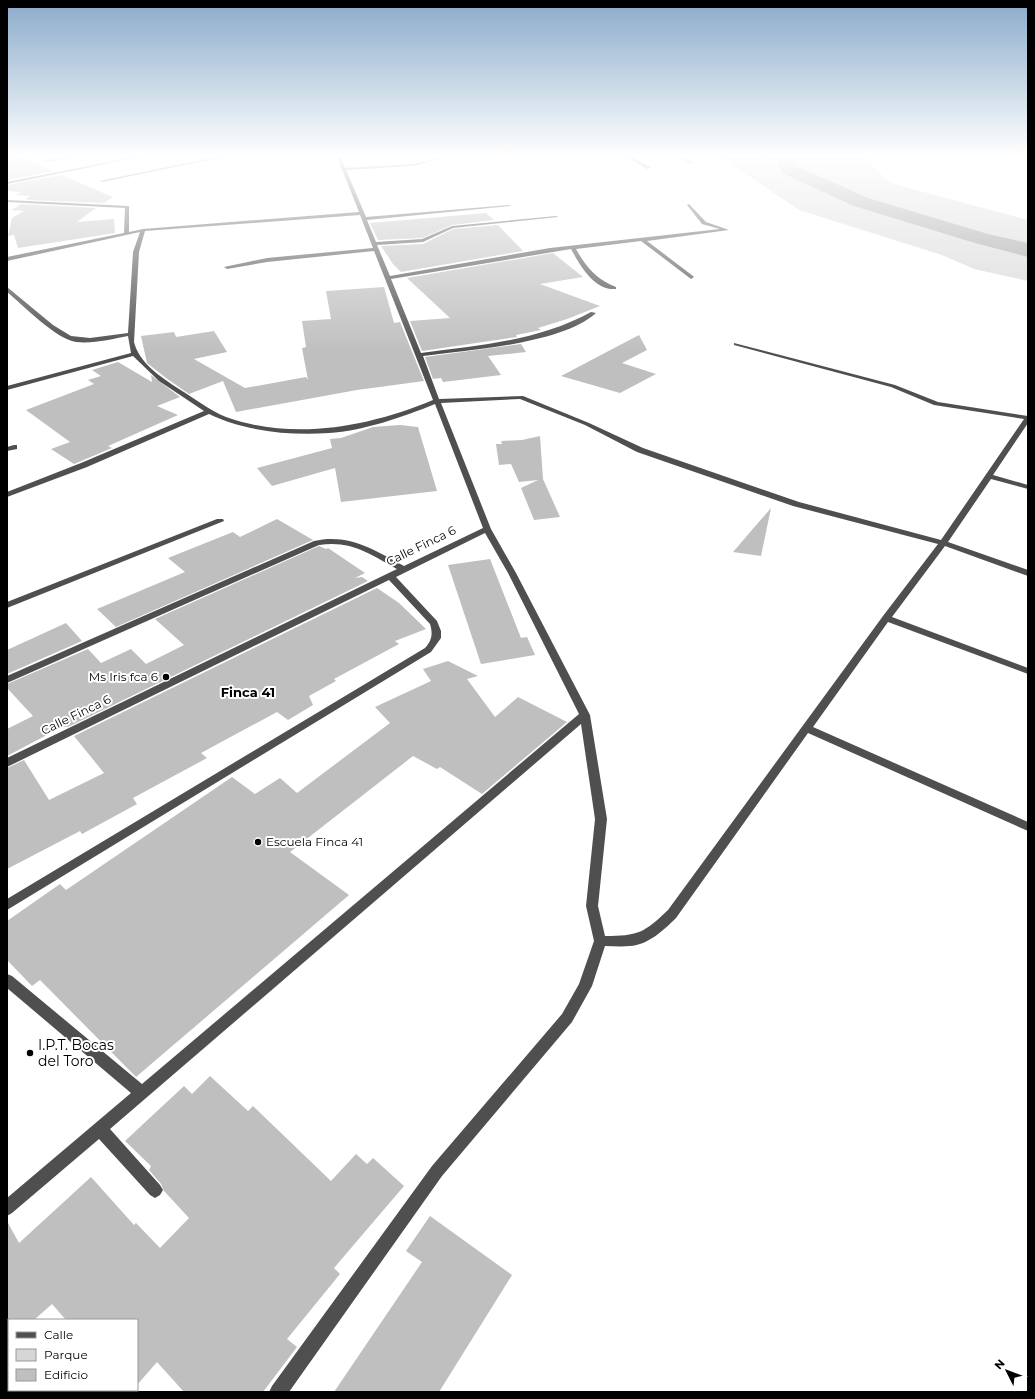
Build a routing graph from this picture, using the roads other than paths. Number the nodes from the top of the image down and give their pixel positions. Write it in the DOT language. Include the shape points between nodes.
graph roads {
  1 [pos="126,222"];
  2 [pos="264,222"];
  3 [pos="366,222"];
  4 [pos="501,222"];
  5 [pos="705,222"];
  6 [pos="143,230"];
  7 [pos="126,233"];
  8 [pos="643,240"];
  9 [pos="375,246"];
  10 [pos="573,248"];
  11 [pos="7,259"];
  12 [pos="227,267"];
  13 [pos="691,277"];
  14 [pos="387,278"];
  15 [pos="614,288"];
  16 [pos="7,289"];
  17 [pos="593,313"];
  18 [pos="131,334"];
  19 [pos="736,344"];
  20 [pos="134,354"];
  21 [pos="419,354"];
  22 [pos="7,388"];
  23 [pos="436,401"];
  24 [pos="209,411"];
  25 [pos="1028,418"];
  26 [pos="990,476"];
  27 [pos="1028,487"];
  28 [pos="7,495"];
  29 [pos="220,521"];
  30 [pos="487,529"];
  31 [pos="943,543"];
  32 [pos="403,569"];
  33 [pos="1028,573"];
  34 [pos="390,576"];
  35 [pos="7,605"];
  36 [pos="886,618"];
  37 [pos="1028,670"];
  38 [pos="7,680"];
  39 [pos="585,715"];
  40 [pos="807,728"];
  41 [pos="7,763"];
  42 [pos="1028,827"];
  43 [pos="7,905"];
  44 [pos="600,941"];
  45 [pos="7,980"];
  46 [pos="142,1094"];
  47 [pos="100,1129"];
  48 [pos="155,1190"];
  49 [pos="7,1208"];
  50 [pos="281,1391"];
  1 -- 7 [label="street"];
  2 -- 6 [label="street"];
  3 -- 9 [label="street"];
  4 -- 9 [label="street" via="452,227 423,240"];
  5 -- 8 [label="street" via="727,230"];
  6 -- 7 [label="street"];
  6 -- 18 [label="street" via="136,252"];
  7 -- 11 [label="street"];
  8 -- 10 [label="street"];
  8 -- 13 [label="street"];
  9 -- 12 [label="street"];
  9 -- 14 [label="street"];
  10 -- 14 [label="street"];
  10 -- 15 [label="street" via="600,284"];
  14 -- 21 [label="street"];
  16 -- 18 [label="street" via="63,335 75,340 96,340"];
  17 -- 21 [label="street" via="581,322 564,329 537,336"];
  18 -- 20 [label="street"];
  19 -- 25 [label="street" via="893,386 936,404"];
  20 -- 22 [label="street"];
  20 -- 24 [label="street" via="161,380"];
  21 -- 23 [label="street"];
  23 -- 24 [label="street" via="412,411 329,431 290,431 254,426 223,418"];
  23 -- 30 [label="street"];
  23 -- 31 [label="street" via="521,397 640,450 796,504"];
  24 -- 28 [label="street"];
  25 -- 26 [label="street"];
  26 -- 27 [label="street"];
  26 -- 31 [label="street"];
  29 -- 35 [label="street"];
  30 -- 32 [label="street, Calle Finca 6"];
  30 -- 39 [label="street"];
  31 -- 33 [label="street"];
  31 -- 36 [label="street"];
  32 -- 34 [label="street, Calle Finca 6"];
  32 -- 38 [label="street" via="354,543 330,540 317,543"];
  34 -- 41 [label="street, Calle Finca 6"];
  34 -- 43 [label="street" via="434,623 438,631 436,641 428,650"];
  36 -- 37 [label="street"];
  36 -- 40 [label="street"];
  39 -- 44 [label="street" via="602,819 592,906"];
  39 -- 46 [label="street"];
  40 -- 42 [label="street"];
  40 -- 44 [label="street" via="672,914 656,930 631,941"];
  44 -- 50 [label="street" via="585,986 567,1018 437,1171"];
  45 -- 46 [label="street"];
  46 -- 47 [label="street"];
  47 -- 48 [label="street"];
  47 -- 49 [label="street"];
}
